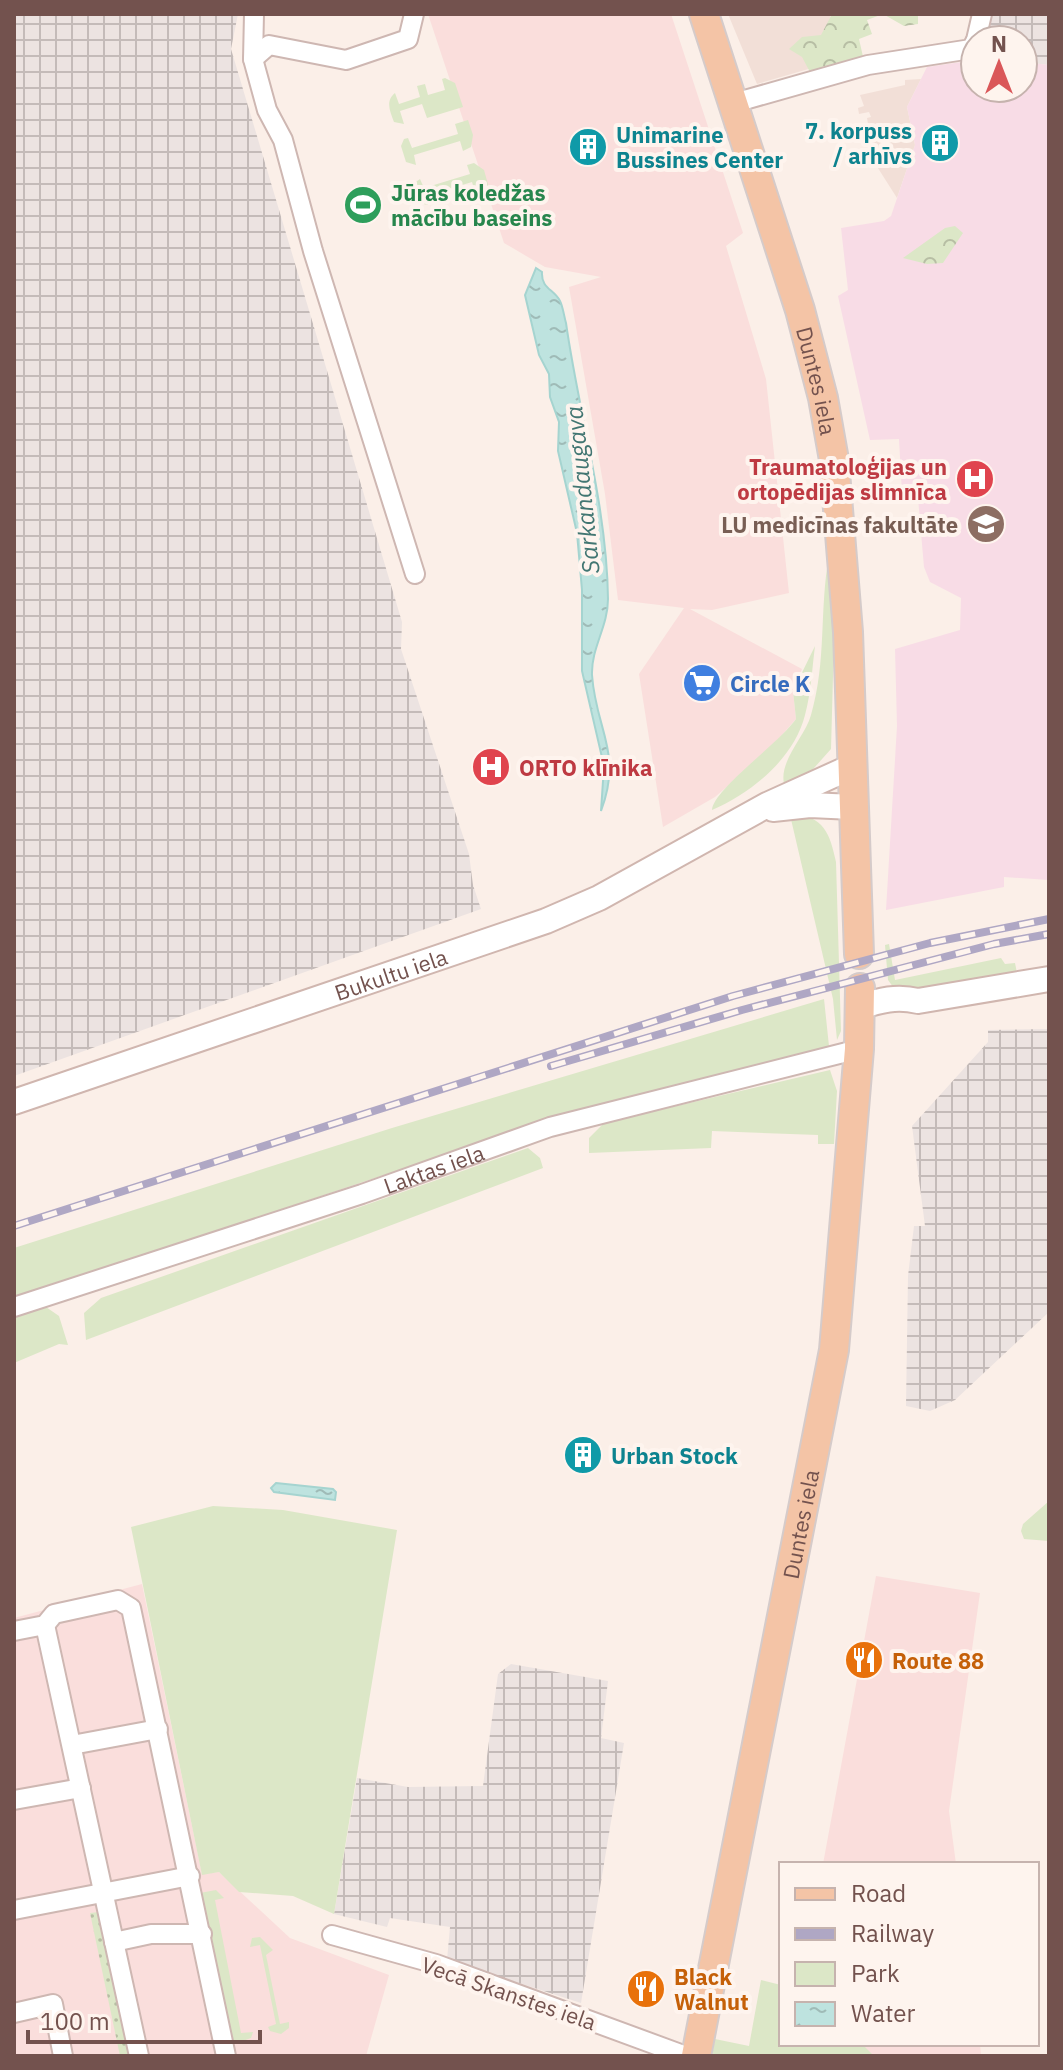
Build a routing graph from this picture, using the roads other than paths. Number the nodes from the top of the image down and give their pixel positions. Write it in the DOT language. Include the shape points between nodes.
graph roads {
  1 [pos="254,14"];
  2 [pos="414,14"];
  3 [pos="704,14"];
  4 [pos="959,52"];
  5 [pos="253,59"];
  6 [pos="734,103"];
  7 [pos="415,574"];
  8 [pos="851,767"];
  9 [pos="853,807"];
  10 [pos="751,814"];
  11 [pos="859,954"];
  12 [pos="1049,979"];
  13 [pos="860,998"];
  14 [pos="859,1049"];
  15 [pos="14,1102"];
  16 [pos="14,1307"];
  17 [pos="45,1625"];
  18 [pos="14,1631"];
  19 [pos="158,1729"];
  20 [pos="72,1745"];
  21 [pos="81,1788"];
  22 [pos="14,1800"];
  23 [pos="190,1876"];
  24 [pos="103,1893"];
  25 [pos="14,1910"];
  26 [pos="202,1934"];
  27 [pos="332,1935"];
  28 [pos="114,1942"];
  29 [pos="14,2013"];
  30 [pos="63,2056"];
  31 [pos="139,2056"];
  32 [pos="226,2056"];
  33 [pos="686,2056"];
  34 [pos="696,2056"];
  1 -- 5 [label="street"];
  2 -- 5 [label="street" via="408,39 346,60 269,45"];
  3 -- 6 [label="main road, Duntes iela"];
  4 -- 6 [label="street" via="854,69"];
  5 -- 7 [label="street" via="267,110 283,140"];
  6 -- 8 [label="main road, Duntes iela" via="793,287 826,413 844,570"];
  8 -- 9 [label="main road, Duntes iela"];
  8 -- 10 [label="street, Bukultu iela"];
  9 -- 10 [label="street, Bukultu iela" via="810,805"];
  9 -- 11 [label="main road, Duntes iela"];
  10 -- 15 [label="street, Bukultu iela" via="599,898 546,921"];
  12 -- 13 [label="street" via="918,1001"];
  13 -- 14 [label="main road, Duntes iela"];
  14 -- 16 [label="street, Laktas iela" via="550,1127"];
  14 -- 34 [label="main road, Duntes iela" via="834,1350"];
  17 -- 18 [label="street"];
  17 -- 19 [label="street" via="54,1614 118,1600 131,1608"];
  17 -- 20 [label="street"];
  19 -- 20 [label="street"];
  19 -- 23 [label="street"];
  20 -- 21 [label="street"];
  21 -- 22 [label="street"];
  21 -- 24 [label="street"];
  23 -- 24 [label="street"];
  23 -- 26 [label="street"];
  24 -- 25 [label="street"];
  24 -- 28 [label="street"];
  26 -- 28 [label="street" via="151,1934"];
  26 -- 32 [label="street"];
  27 -- 33 [label="street, Vecā Skanstes iela" via="436,1964"];
  28 -- 31 [label="street"];
  29 -- 30 [label="street" via="53,2004"];
}
